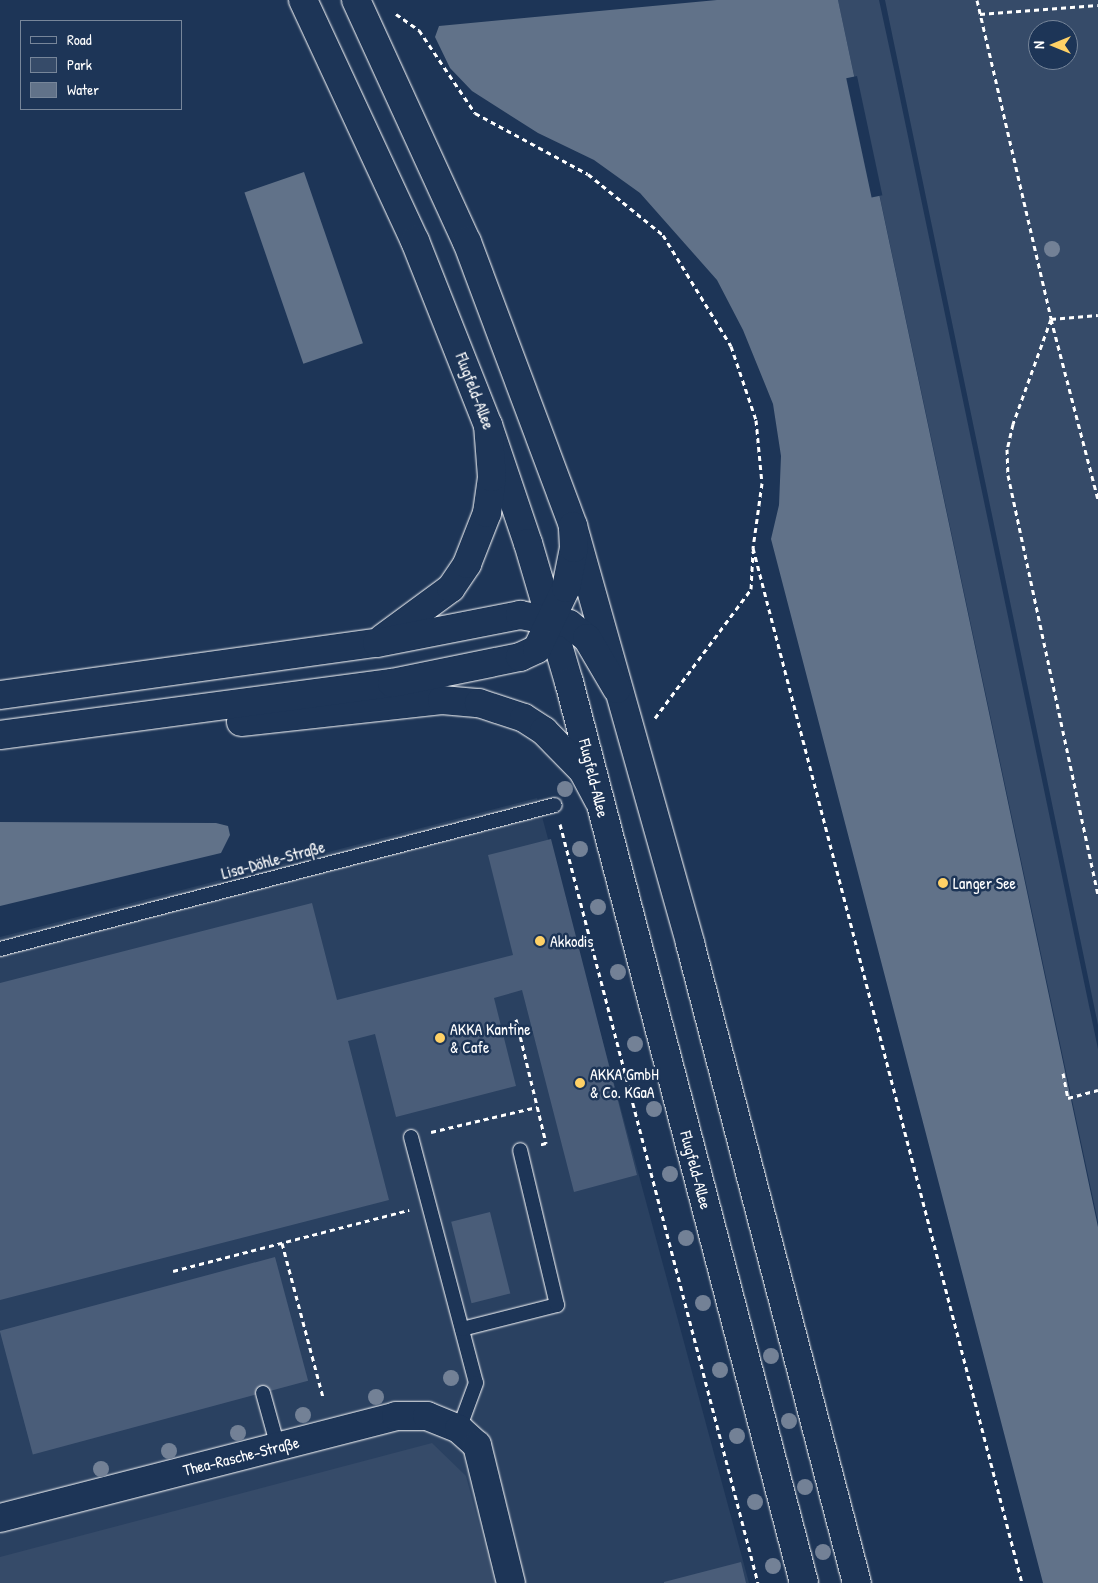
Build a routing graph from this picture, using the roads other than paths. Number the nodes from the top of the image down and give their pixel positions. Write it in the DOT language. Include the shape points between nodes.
graph roads {
  1 [pos="303,0"];
  2 [pos="356,0"];
  3 [pos="488,426"];
  4 [pos="573,526"];
  5 [pos="551,618"];
  6 [pos="377,643"];
  7 [pos="617,689"];
  8 [pos="0,695"];
  9 [pos="4,734"];
  10 [pos="599,802"];
  11 [pos="555,805"];
  12 [pos="0,949"];
  13 [pos="411,1137"];
  14 [pos="520,1150"];
  15 [pos="462,1329"];
  16 [pos="263,1393"];
  17 [pos="468,1437"];
  18 [pos="278,1447"];
  19 [pos="0,1518"];
  20 [pos="511,1583"];
  21 [pos="804,1583"];
  22 [pos="856,1583"];
  1 -- 3 [label="main road, Flugfeld-Allee" via="388,178"];
  2 -- 4 [label="main road" via="467,242"];
  3 -- 5 [label="main road, Flugfeld-Allee"];
  3 -- 6 [label="main road" via="492,477 487,513 467,564 451,588"];
  4 -- 5 [label="main road" via="572,569"];
  4 -- 7 [label="main road"];
  5 -- 6 [label="main road" via="504,616"];
  5 -- 7 [label="main road" via="568,624 587,638"];
  5 -- 9 [label="main road" via="537,649 489,665 392,683"];
  5 -- 10 [label="main road, Flugfeld-Allee"];
  6 -- 8 [label="main road"];
  7 -- 22 [label="main road" via="690,943"];
  9 -- 10 [label="main road" via="246,721 442,700 479,703 524,718 544,731 583,771"];
  10 -- 21 [label="main road, Flugfeld-Allee"];
  11 -- 12 [label="lane, Lisa-Döhle-Straße"];
  13 -- 15 [label="lane"];
  14 -- 15 [label="lane" via="557,1304"];
  15 -- 17 [label="lane" via="476,1383"];
  16 -- 18 [label="lane"];
  17 -- 18 [label="main road, Thea-Rasche-Straße" via="427,1416 396,1416"];
  17 -- 20 [label="main road"];
  18 -- 19 [label="main road, Thea-Rasche-Straße"];
}
